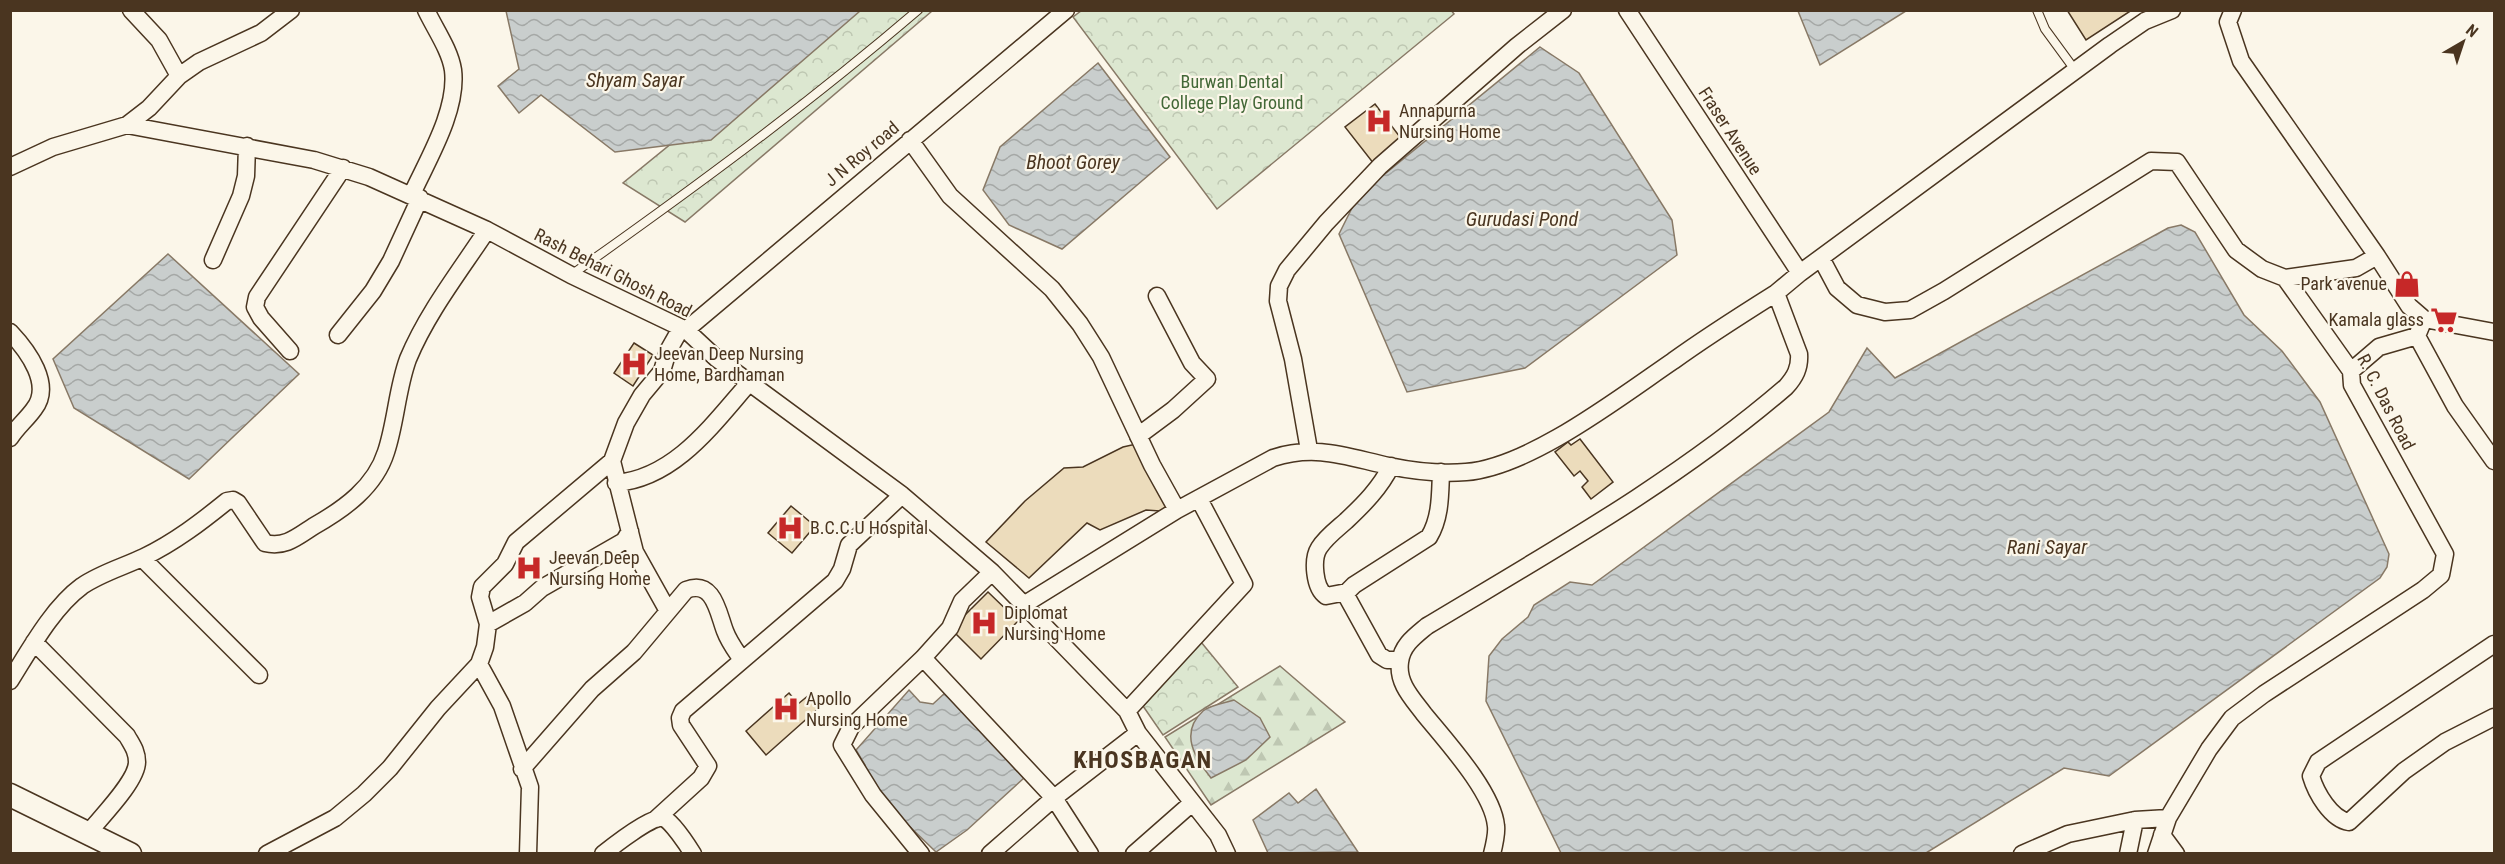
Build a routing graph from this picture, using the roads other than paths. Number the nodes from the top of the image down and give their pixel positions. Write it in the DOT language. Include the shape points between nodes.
graph roads {
  1 [pos="131,10"];
  2 [pos="291,10"];
  3 [pos="426,10"];
  4 [pos="918,10"];
  5 [pos="1066,10"];
  6 [pos="1563,10"];
  7 [pos="1627,10"];
  8 [pos="2037,10"];
  9 [pos="2172,10"];
  10 [pos="2233,10"];
  11 [pos="2075,70"];
  12 [pos="179,76"];
  13 [pos="127,125"];
  14 [pos="910,140"];
  15 [pos="247,147"];
  16 [pos="10,167"];
  17 [pos="343,168"];
  18 [pos="416,196"];
  19 [pos="487,230"];
  20 [pos="2377,256"];
  21 [pos="1821,258"];
  22 [pos="213,260"];
  23 [pos="1800,273"];
  24 [pos="571,275"];
  25 [pos="2285,278"];
  26 [pos="1776,294"];
  27 [pos="1157,296"];
  28 [pos="2424,319"];
  29 [pos="683,329"];
  30 [pos="10,332"];
  31 [pos="2494,332"];
  32 [pos="338,335"];
  33 [pos="2417,336"];
  34 [pos="290,351"];
  35 [pos="2351,371"];
  36 [pos="749,383"];
  37 [pos="1138,436"];
  38 [pos="10,438"];
  39 [pos="1309,450"];
  40 [pos="2494,460"];
  41 [pos="612,461"];
  42 [pos="1391,466"];
  43 [pos="1441,472"];
  44 [pos="616,483"];
  45 [pos="902,495"];
  46 [pos="1199,499"];
  47 [pos="1177,510"];
  48 [pos="630,531"];
  49 [pos="142,558"];
  50 [pos="992,572"];
  51 [pos="1347,592"];
  52 [pos="1025,604"];
  53 [pos="668,611"];
  54 [pos="488,624"];
  55 [pos="34,642"];
  56 [pos="2494,645"];
  57 [pos="923,658"];
  58 [pos="742,660"];
  59 [pos="1400,660"];
  60 [pos="15,661"];
  61 [pos="479,664"];
  62 [pos="259,675"];
  63 [pos="10,681"];
  64 [pos="1127,711"];
  65 [pos="2494,717"];
  66 [pos="1138,733"];
  67 [pos="522,769"];
  68 [pos="10,795"];
  69 [pos="1054,798"];
  70 [pos="1192,803"];
  71 [pos="2168,818"];
  72 [pos="656,819"];
  73 [pos="2135,820"];
  74 [pos="89,832"];
  75 [pos="2162,835"];
  76 [pos="127,853"];
  77 [pos="267,854"];
  78 [pos="528,854"];
  79 [pos="603,854"];
  80 [pos="693,854"];
  81 [pos="921,854"];
  82 [pos="990,854"];
  83 [pos="1090,854"];
  84 [pos="1134,854"];
  85 [pos="1227,854"];
  86 [pos="1492,854"];
  87 [pos="2022,854"];
  88 [pos="2128,854"];
  89 [pos="2156,854"];
  90 [pos="2176,854"];
  1 -- 12 [label="street" via="159,40"];
  2 -- 12 [label="street" via="261,33 199,62"];
  3 -- 18 [label="street" via="452,68 453,90 449,111"];
  4 -- 24 [label="lane" via="707,179"];
  5 -- 14 [label="street, J N Roy road"];
  6 -- 39 [label="street" via="1517,45 1380,166 1287,270 1279,286 1278,301"];
  7 -- 23 [label="street, Fraser Avenue"];
  8 -- 11 [label="lane" via="2045,29"];
  9 -- 11 [label="street" via="2145,21"];
  10 -- 20 [label="street" via="2228,22 2241,61"];
  11 -- 21 [label="street"];
  12 -- 13 [label="street"];
  13 -- 15 [label="street, Rash Behari Ghosh Road"];
  13 -- 16 [label="street, Rash Behari Ghosh Road" via="53,147"];
  14 -- 29 [label="street, J N Roy road"];
  14 -- 37 [label="street" via="950,196 1052,289 1080,324 1101,357"];
  15 -- 17 [label="street, Rash Behari Ghosh Road"];
  15 -- 22 [label="street" via="241,196"];
  17 -- 18 [label="street, Rash Behari Ghosh Road"];
  17 -- 34 [label="street" via="257,297 255,307 261,318"];
  18 -- 19 [label="street, Rash Behari Ghosh Road"];
  18 -- 32 [label="street" via="409,227 385,271"];
  19 -- 24 [label="street, Rash Behari Ghosh Road"];
  19 -- 49 [label="street" via="426,322 408,359 386,453 358,495 332,516 277,546 265,543 238,503 227,501 171,543"];
  20 -- 25 [label="street" via="2356,268"];
  20 -- 28 [label="street" via="2409,306"];
  21 -- 23 [label="street"];
  21 -- 25 [label="street" via="1838,288 1857,305 1886,312 1910,310 2151,160 2177,162 2236,250 2262,269"];
  23 -- 26 [label="street"];
  24 -- 29 [label="street, Rash Behari Ghosh Road"];
  25 -- 35 [label="street, R. C. Das Road"];
  26 -- 43 [label="street" via="1550,442 1508,463 1483,470"];
  26 -- 59 [label="street" via="1800,363 1786,387 1707,450 1612,514 1427,626 1407,643"];
  27 -- 37 [label="street" via="1192,363 1207,379"];
  28 -- 31 [label="street"];
  28 -- 33 [label="street"];
  29 -- 36 [label="street, Rash Behari Ghosh Road"];
  29 -- 41 [label="street" via="662,371 626,423"];
  30 -- 38 [label="street" via="29,356 42,382 43,394"];
  33 -- 35 [label="street" via="2379,347"];
  33 -- 40 [label="street" via="2455,406"];
  35 -- 71 [label="street, R. C. Das Road" via="2352,385 2445,554 2441,575 2232,718"];
  36 -- 44 [label="street" via="701,438 677,458 633,482"];
  36 -- 45 [label="street, Rash Behari Ghosh Road"];
  37 -- 47 [label="street"];
  39 -- 42 [label="street"];
  39 -- 46 [label="street" via="1274,458"];
  41 -- 44 [label="street"];
  41 -- 54 [label="street" via="512,547 505,564 482,587 480,597"];
  42 -- 43 [label="street"];
  42 -- 51 [label="street" via="1374,493 1326,539 1316,556 1322,593 1326,596"];
  43 -- 51 [label="street" via="1436,525 1429,537"];
  44 -- 48 [label="street"];
  45 -- 50 [label="street, Rash Behari Ghosh Road"];
  45 -- 58 [label="street" via="849,545 835,581"];
  46 -- 47 [label="street"];
  46 -- 64 [label="street" via="1244,584"];
  47 -- 52 [label="street"];
  48 -- 53 [label="street" via="635,552"];
  48 -- 54 [label="street" via="624,541"];
  49 -- 55 [label="street" via="108,570 80,588"];
  49 -- 62 [label="street"];
  50 -- 52 [label="street, Rash Behari Ghosh Road"];
  50 -- 57 [label="street" via="962,601 955,622"];
  51 -- 59 [label="street" via="1379,655 1387,660"];
  52 -- 64 [label="street, Rash Behari Ghosh Road"];
  53 -- 58 [label="street" via="686,590 703,589 713,598"];
  53 -- 67 [label="street"];
  54 -- 61 [label="street"];
  55 -- 60 [label="street"];
  55 -- 74 [label="street" via="127,736 135,749 137,765 131,778"];
  56 -- 65 [label="street" via="2318,762 2311,776 2314,785 2336,817 2349,822 2404,771 2445,742"];
  57 -- 69 [label="street"];
  57 -- 81 [label="street" via="851,727 842,745 873,795"];
  58 -- 72 [label="street" via="683,711 681,725 708,766 701,778"];
  59 -- 86 [label="street" via="1400,679 1411,697 1475,779 1491,808 1496,826"];
  60 -- 63 [label="street"];
  61 -- 67 [label="street" via="502,706"];
  61 -- 77 [label="street" via="364,794 335,818"];
  64 -- 66 [label="street, Rash Behari Ghosh Road"];
  66 -- 69 [label="street"];
  66 -- 70 [label="street, Rash Behari Ghosh Road"];
  67 -- 78 [label="street" via="530,787"];
  68 -- 74 [label="main road"];
  69 -- 82 [label="street"];
  69 -- 83 [label="street"];
  70 -- 84 [label="street"];
  70 -- 85 [label="street, Rash Behari Ghosh Road" via="1218,835"];
  71 -- 73 [label="street"];
  71 -- 75 [label="street, R. C. Das Road"];
  72 -- 79 [label="street"];
  72 -- 80 [label="street" via="669,822"];
  73 -- 87 [label="street" via="2068,834"];
  73 -- 88 [label="street"];
  74 -- 76 [label="main road"];
  75 -- 89 [label="street, R. C. Das Road"];
  75 -- 90 [label="street"];
}
